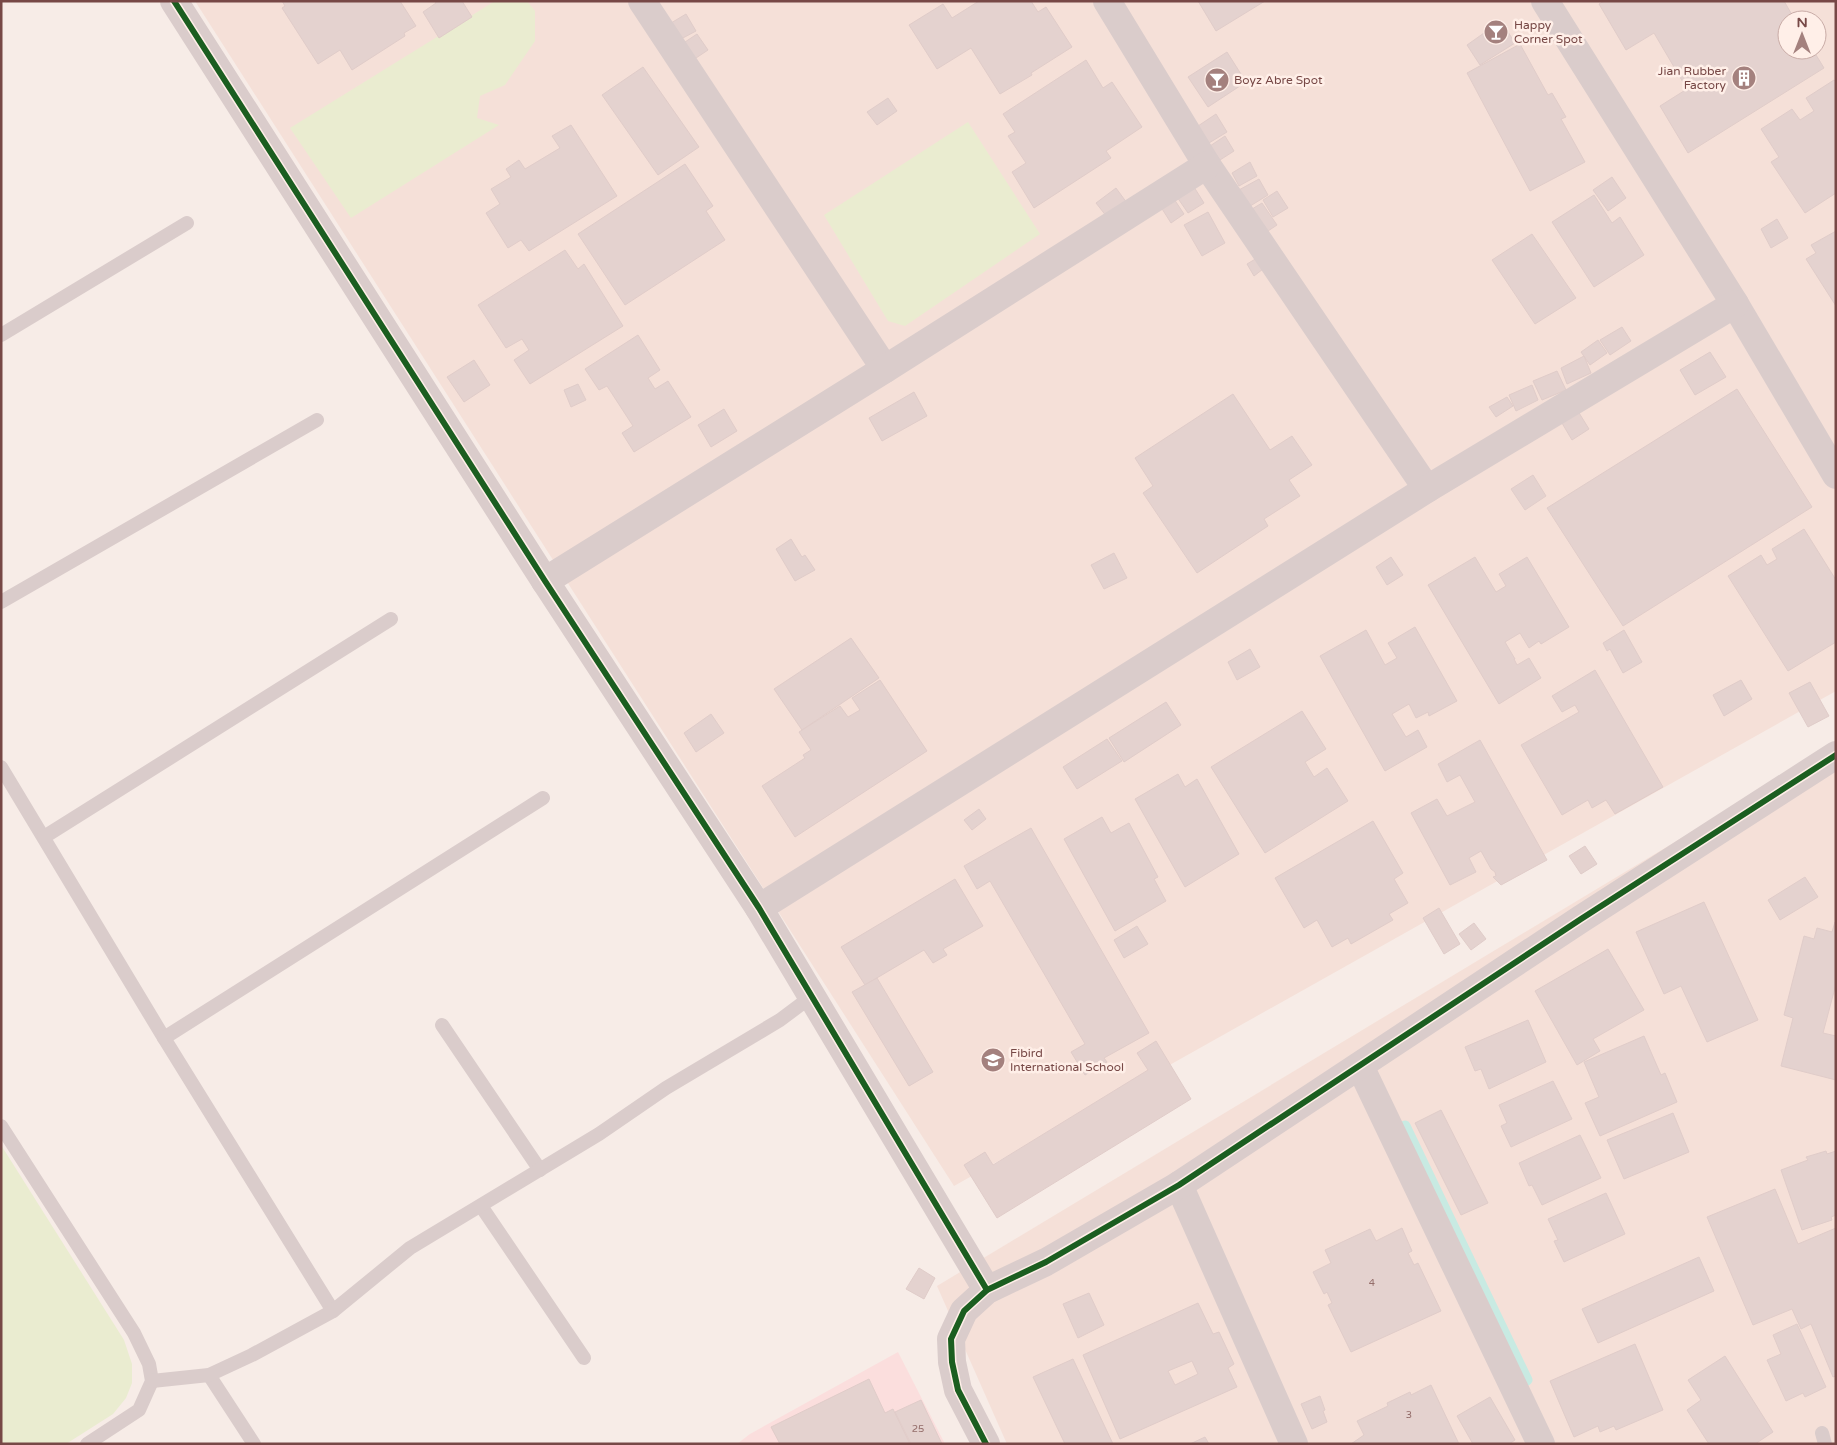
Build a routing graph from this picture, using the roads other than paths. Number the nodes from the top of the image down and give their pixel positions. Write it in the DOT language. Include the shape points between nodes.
graph roads {
  1 [pos="174,1"];
  2 [pos="642,1"];
  3 [pos="1107,1"];
  4 [pos="1545,1"];
  5 [pos="1206,165"];
  6 [pos="187,223"];
  7 [pos="1735,304"];
  8 [pos="1,336"];
  9 [pos="885,369"];
  10 [pos="317,420"];
  11 [pos="1836,475"];
  12 [pos="1427,489"];
  13 [pos="545,581"];
  14 [pos="1,602"];
  15 [pos="390,618"];
  16 [pos="1836,755"];
  17 [pos="1,766"];
  18 [pos="544,798"];
  19 [pos="44,837"];
  20 [pos="759,908"];
  21 [pos="812,996"];
  22 [pos="442,1024"];
  23 [pos="164,1038"];
  24 [pos="1360,1066"];
  25 [pos="1,1126"];
  26 [pos="540,1170"];
  27 [pos="1179,1185"];
  28 [pos="481,1206"];
  29 [pos="987,1290"];
  30 [pos="333,1311"];
  31 [pos="584,1358"];
  32 [pos="209,1375"];
  33 [pos="152,1381"];
  34 [pos="87,1444"];
  35 [pos="254,1444"];
  36 [pos="986,1444"];
  37 [pos="1294,1444"];
  38 [pos="1541,1444"];
  1 -- 13 [label="street"];
  2 -- 9 [label="street"];
  3 -- 5 [label="street"];
  4 -- 7 [label="street"];
  5 -- 9 [label="street"];
  5 -- 12 [label="street"];
  6 -- 8 [label="lane"];
  7 -- 11 [label="street"];
  7 -- 12 [label="street"];
  9 -- 13 [label="street"];
  10 -- 14 [label="lane"];
  12 -- 20 [label="street"];
  13 -- 20 [label="street"];
  15 -- 19 [label="lane"];
  16 -- 24 [label="street"];
  17 -- 19 [label="lane"];
  18 -- 23 [label="lane"];
  19 -- 23 [label="lane"];
  20 -- 21 [label="street"];
  21 -- 26 [label="lane" via="780,1020 666,1088"];
  21 -- 29 [label="street"];
  22 -- 26 [label="lane"];
  23 -- 30 [label="lane"];
  24 -- 27 [label="street"];
  24 -- 38 [label="street"];
  25 -- 33 [label="lane" via="134,1333 149,1364"];
  26 -- 28 [label="lane"];
  27 -- 29 [label="street" via="1046,1262"];
  27 -- 37 [label="street"];
  28 -- 30 [label="lane" via="410,1248"];
  28 -- 31 [label="lane"];
  29 -- 36 [label="street" via="964,1311 952,1339 952,1362 958,1390"];
  30 -- 32 [label="lane"];
  32 -- 33 [label="lane"];
  32 -- 35 [label="lane"];
  33 -- 34 [label="lane" via="139,1410"];
}
